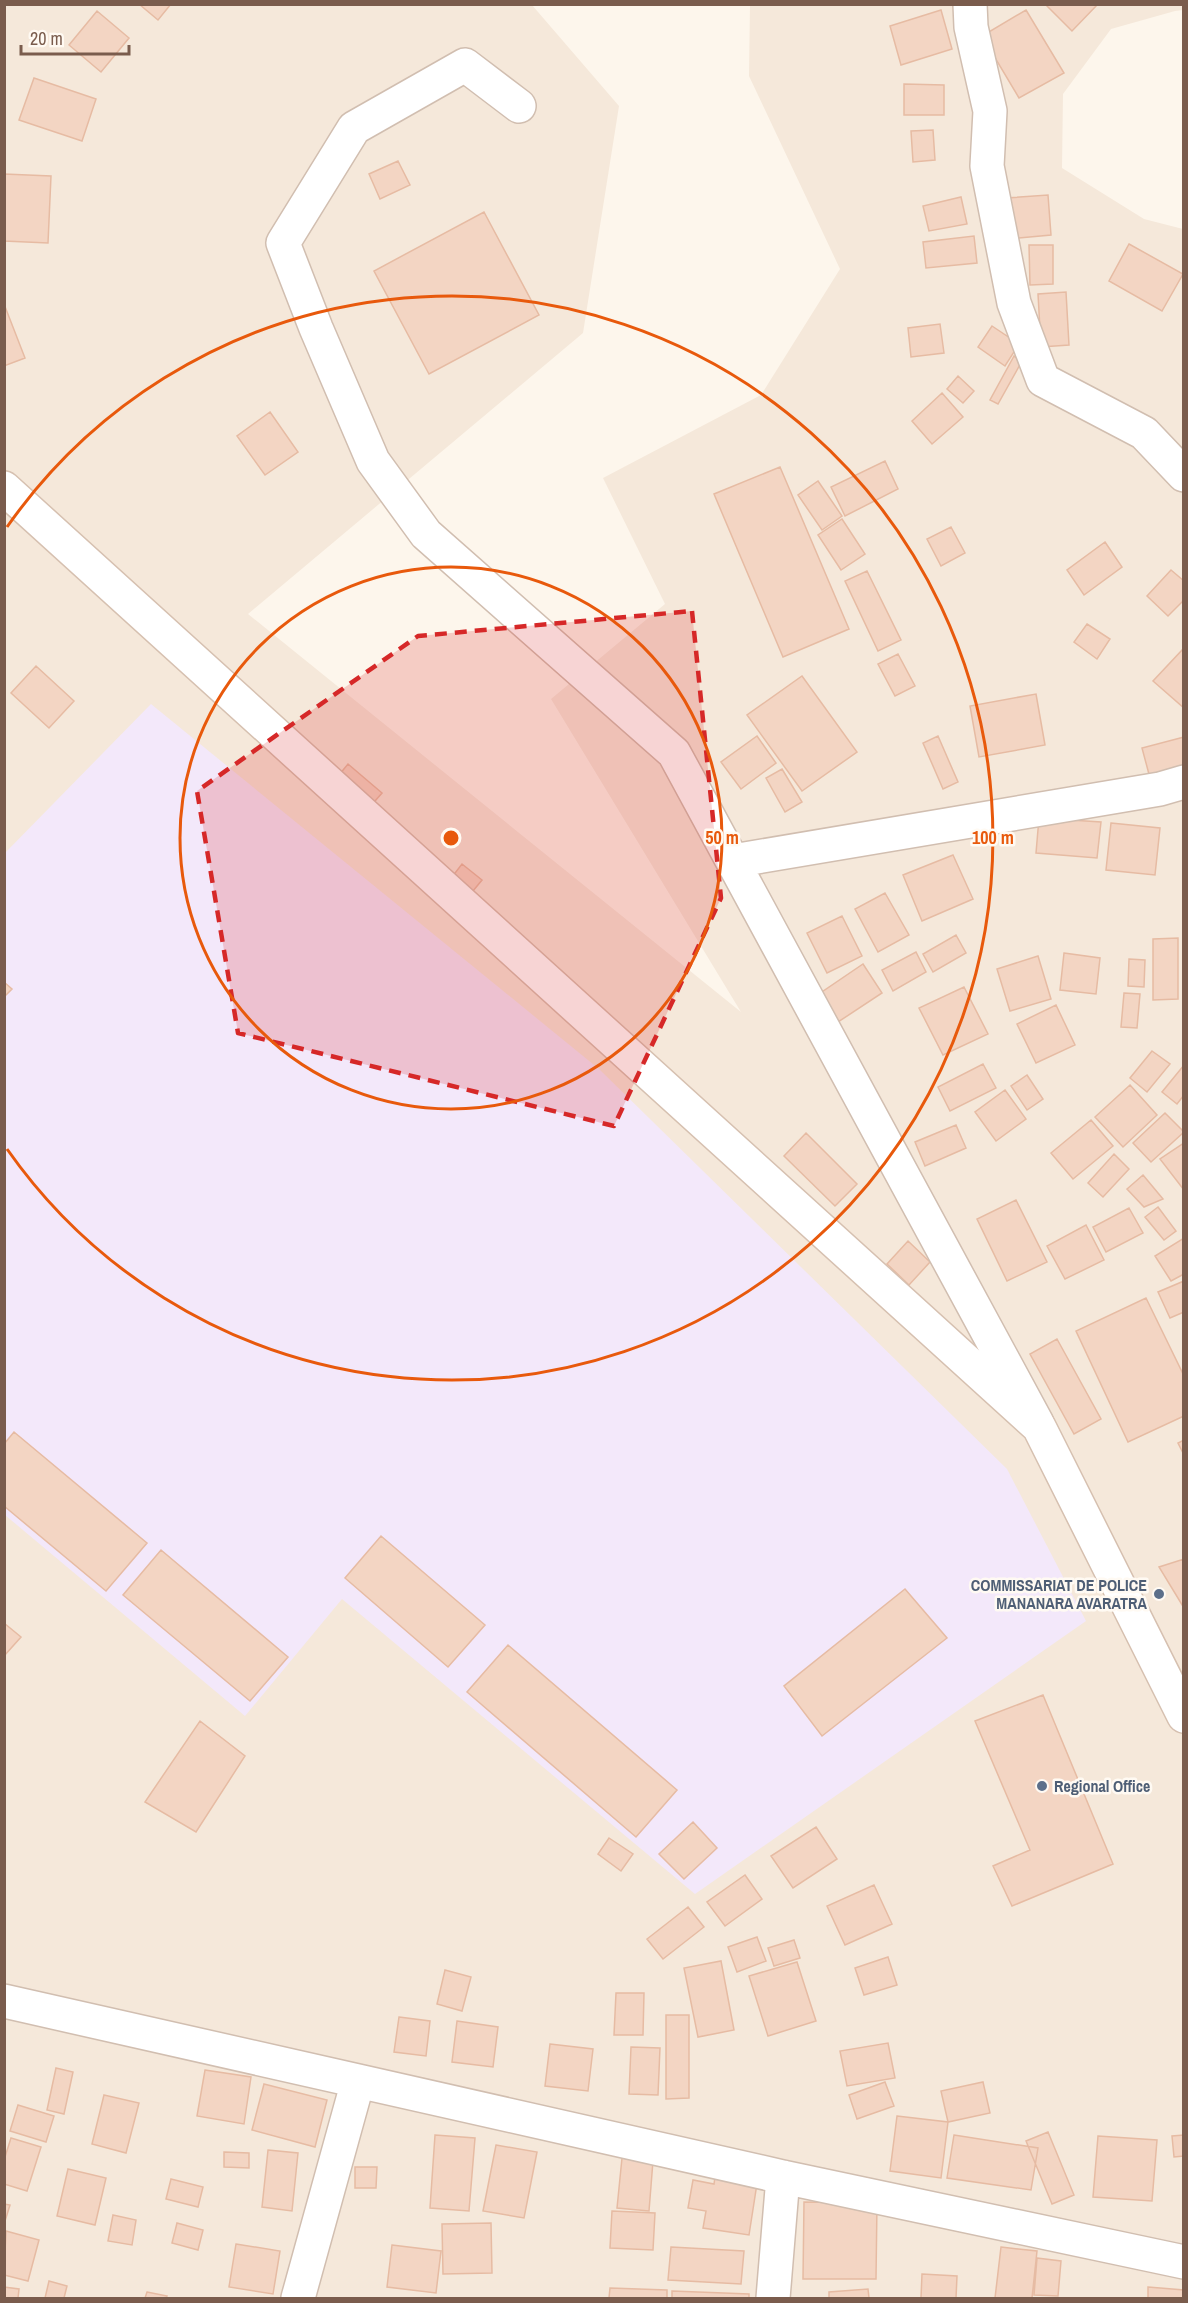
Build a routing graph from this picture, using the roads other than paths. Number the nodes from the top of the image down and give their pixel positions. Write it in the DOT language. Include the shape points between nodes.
graph roads {
  1 [pos="970,4"];
  2 [pos="519,106"];
  3 [pos="1184,475"];
  4 [pos="4,488"];
  5 [pos="1184,782"];
  6 [pos="733,861"];
  7 [pos="1039,1427"];
  8 [pos="1184,1716"];
  9 [pos="4,2001"];
  10 [pos="358,2081"];
  11 [pos="783,2177"];
  12 [pos="1184,2262"];
  13 [pos="298,2298"];
  14 [pos="773,2298"];
  1 -- 3 [label="street" via="971,27 990,111 987,166 1014,303 1043,380 1144,433"];
  2 -- 6 [label="street" via="465,64 414,93 354,128 283,243 373,461 426,534 674,753"];
  4 -- 7 [label="street"];
  5 -- 6 [label="street"];
  6 -- 7 [label="street"];
  7 -- 8 [label="street"];
  9 -- 10 [label="street"];
  10 -- 11 [label="street"];
  10 -- 13 [label="street"];
  11 -- 12 [label="street"];
  11 -- 14 [label="street"];
}
